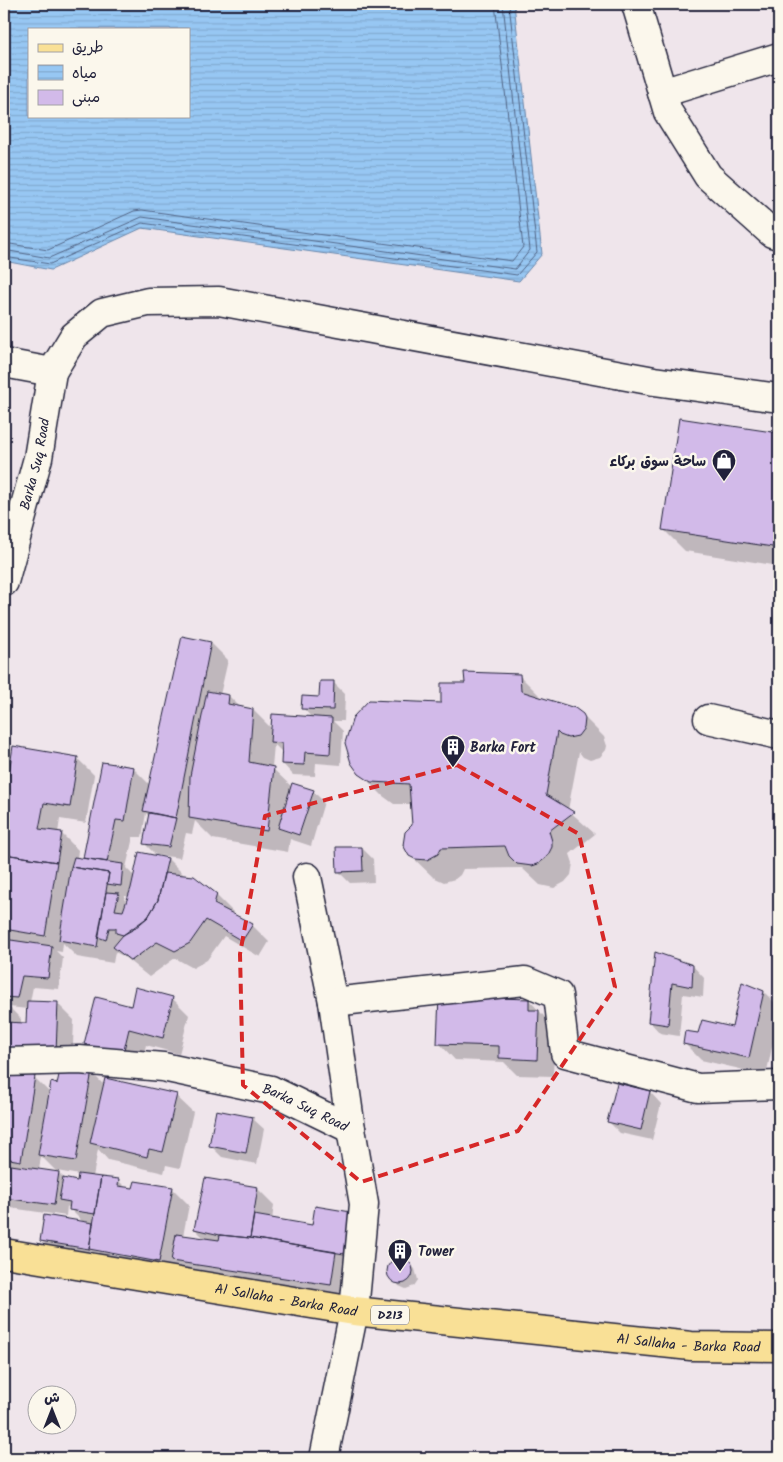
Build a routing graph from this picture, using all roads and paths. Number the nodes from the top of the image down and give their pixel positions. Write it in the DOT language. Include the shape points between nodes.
graph roads {
  1 [pos="636,4"];
  2 [pos="779,57"];
  3 [pos="662,93"];
  4 [pos="779,235"];
  5 [pos="4,363"];
  6 [pos="52,372"];
  7 [pos="779,398"];
  8 [pos="4,582"];
  9 [pos="708,719"];
  10 [pos="779,735"];
  11 [pos="307,877"];
  12 [pos="333,1002"];
  13 [pos="4,1062"];
  14 [pos="779,1085"];
  15 [pos="350,1129"];
  16 [pos="4,1253"];
  17 [pos="354,1311"];
  18 [pos="779,1347"];
  19 [pos="324,1458"];
  1 -- 3 [label="street"];
  2 -- 3 [label="street"];
  3 -- 4 [label="street" via="668,112 708,176 772,233"];
  5 -- 6 [label="street"];
  6 -- 7 [label="street" via="74,336 102,313 148,302 219,301 654,381"];
  6 -- 8 [label="street, Barka Suq Road" via="38,458"];
  9 -- 10 [label="street"];
  11 -- 12 [label="street, Barka Suq Road"];
  12 -- 14 [label="street" via="525,981 558,995 565,1053 698,1088"];
  12 -- 15 [label="street, Barka Suq Road"];
  13 -- 15 [label="street, Barka Suq Road" via="79,1060 163,1067 271,1090"];
  15 -- 17 [label="street" via="364,1204"];
  16 -- 17 [label="main road, Al Sallaha - Barka Road / D213"];
  17 -- 18 [label="main road, Al Sallaha - Barka Road / D213" via="690,1346"];
  17 -- 19 [label="street"];
}
